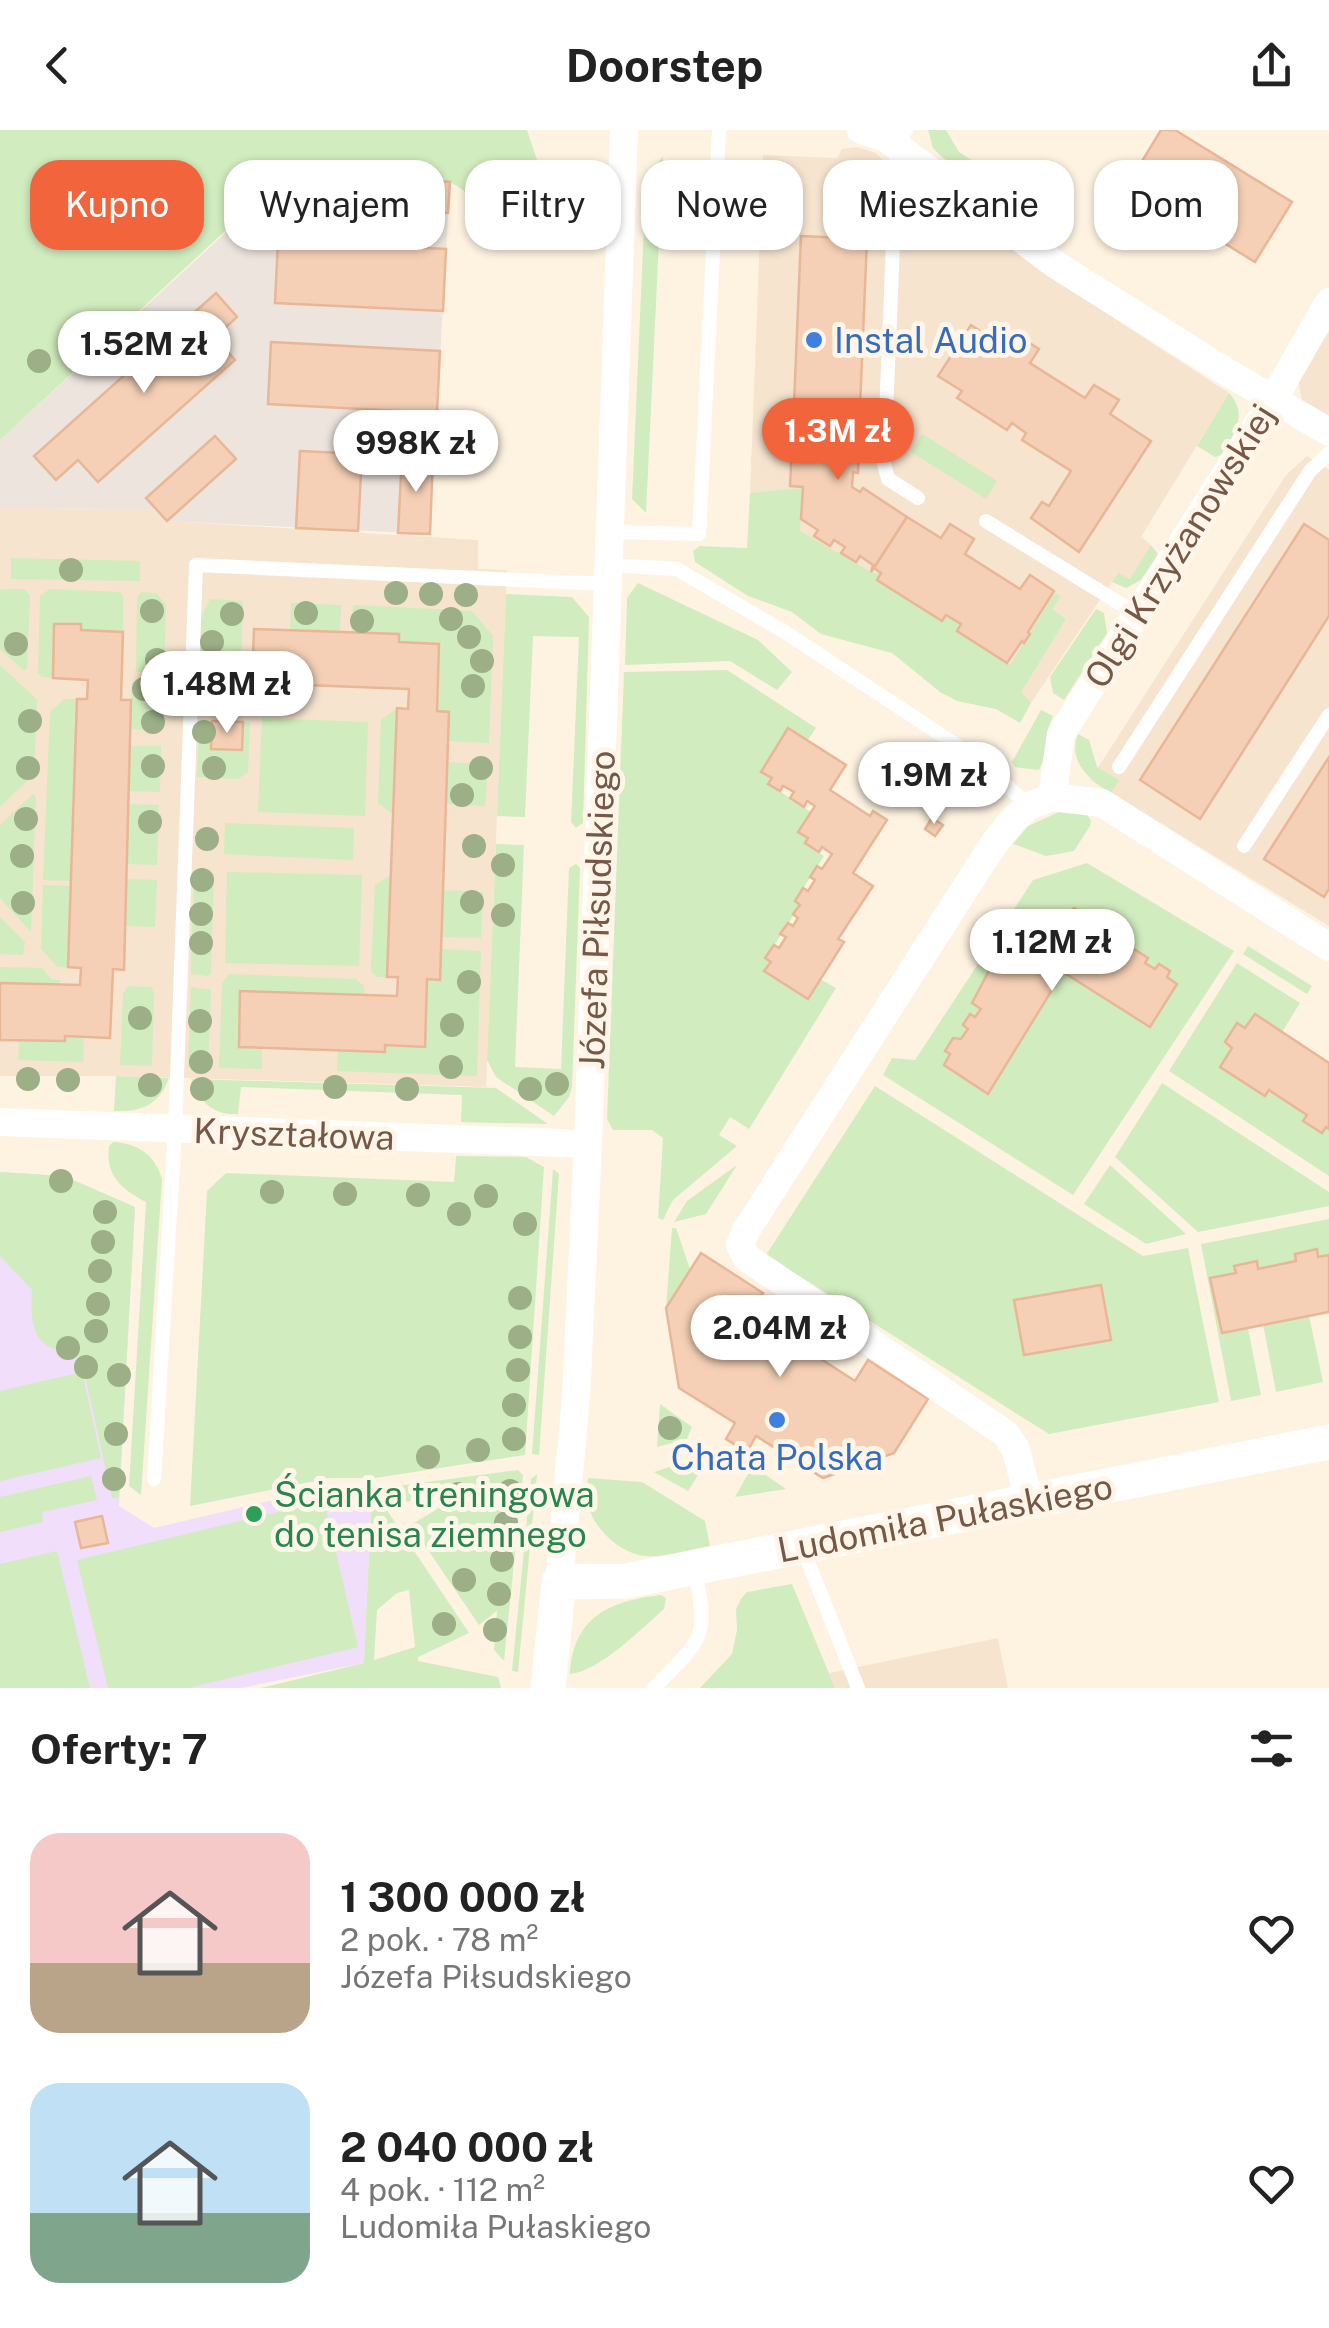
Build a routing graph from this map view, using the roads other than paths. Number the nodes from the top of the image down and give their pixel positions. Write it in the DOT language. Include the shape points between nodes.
graph roads {
  1 [pos="624,130"];
  2 [pos="720,130"];
  3 [pos="861,130"];
  4 [pos="902,138"];
  5 [pos="1329,302"];
  6 [pos="1274,398"];
  7 [pos="1329,432"];
  8 [pos="1329,453"];
  9 [pos="918,498"];
  10 [pos="986,521"];
  11 [pos="610,532"];
  12 [pos="608,574"];
  13 [pos="1137,614"];
  14 [pos="1329,715"];
  15 [pos="1119,767"];
  16 [pos="1041,801"];
  17 [pos="1244,846"];
  18 [pos="1329,948"];
  19 [pos="0,1122"];
  20 [pos="175,1130"];
  21 [pos="588,1144"];
  22 [pos="1329,1442"];
  23 [pos="154,1479"];
  24 [pos="1029,1501"];
  25 [pos="802,1547"];
  26 [pos="695,1568"];
  27 [pos="559,1582"];
  28 [pos="548,1688"];
  29 [pos="654,1688"];
  30 [pos="858,1688"];
  1 -- 11 [label="street, Józefa Piłsudskiego"];
  2 -- 11 [label="lane" via="699,534"];
  3 -- 4 [label="street"];
  4 -- 6 [label="street" via="1056,265"];
  4 -- 9 [label="lane" via="884,464 888,479"];
  5 -- 6 [label="street, Olgi Krzyżanowskiej"];
  6 -- 7 [label="street"];
  6 -- 13 [label="street, Olgi Krzyżanowskiej"];
  8 -- 15 [label="lane" via="1310,472"];
  10 -- 13 [label="lane"];
  11 -- 12 [label="street, Józefa Piłsudskiego"];
  12 -- 16 [label="lane" via="677,569"];
  12 -- 20 [label="lane" via="196,565"];
  12 -- 21 [label="street, Józefa Piłsudskiego"];
  13 -- 16 [label="street, Olgi Krzyżanowskiej" via="1061,734"];
  14 -- 17 [label="lane"];
  16 -- 18 [label="street" via="1102,803"];
  16 -- 24 [label="street" via="1012,821 994,845 740,1244 746,1257 1006,1434"];
  19 -- 20 [label="street, Kryształowa"];
  20 -- 21 [label="street, Kryształowa"];
  20 -- 23 [label="lane"];
  21 -- 27 [label="street, Józefa Piłsudskiego"];
  22 -- 24 [label="street, Ludomiła Pułaskiego"];
  24 -- 25 [label="street, Ludomiła Pułaskiego"];
  25 -- 26 [label="street, Ludomiła Pułaskiego"];
  25 -- 30 [label="lane"];
  26 -- 27 [label="street, Ludomiła Pułaskiego" via="626,1582"];
  26 -- 29 [label="lane" via="702,1632"];
  27 -- 28 [label="street, Józefa Piłsudskiego"];
}
